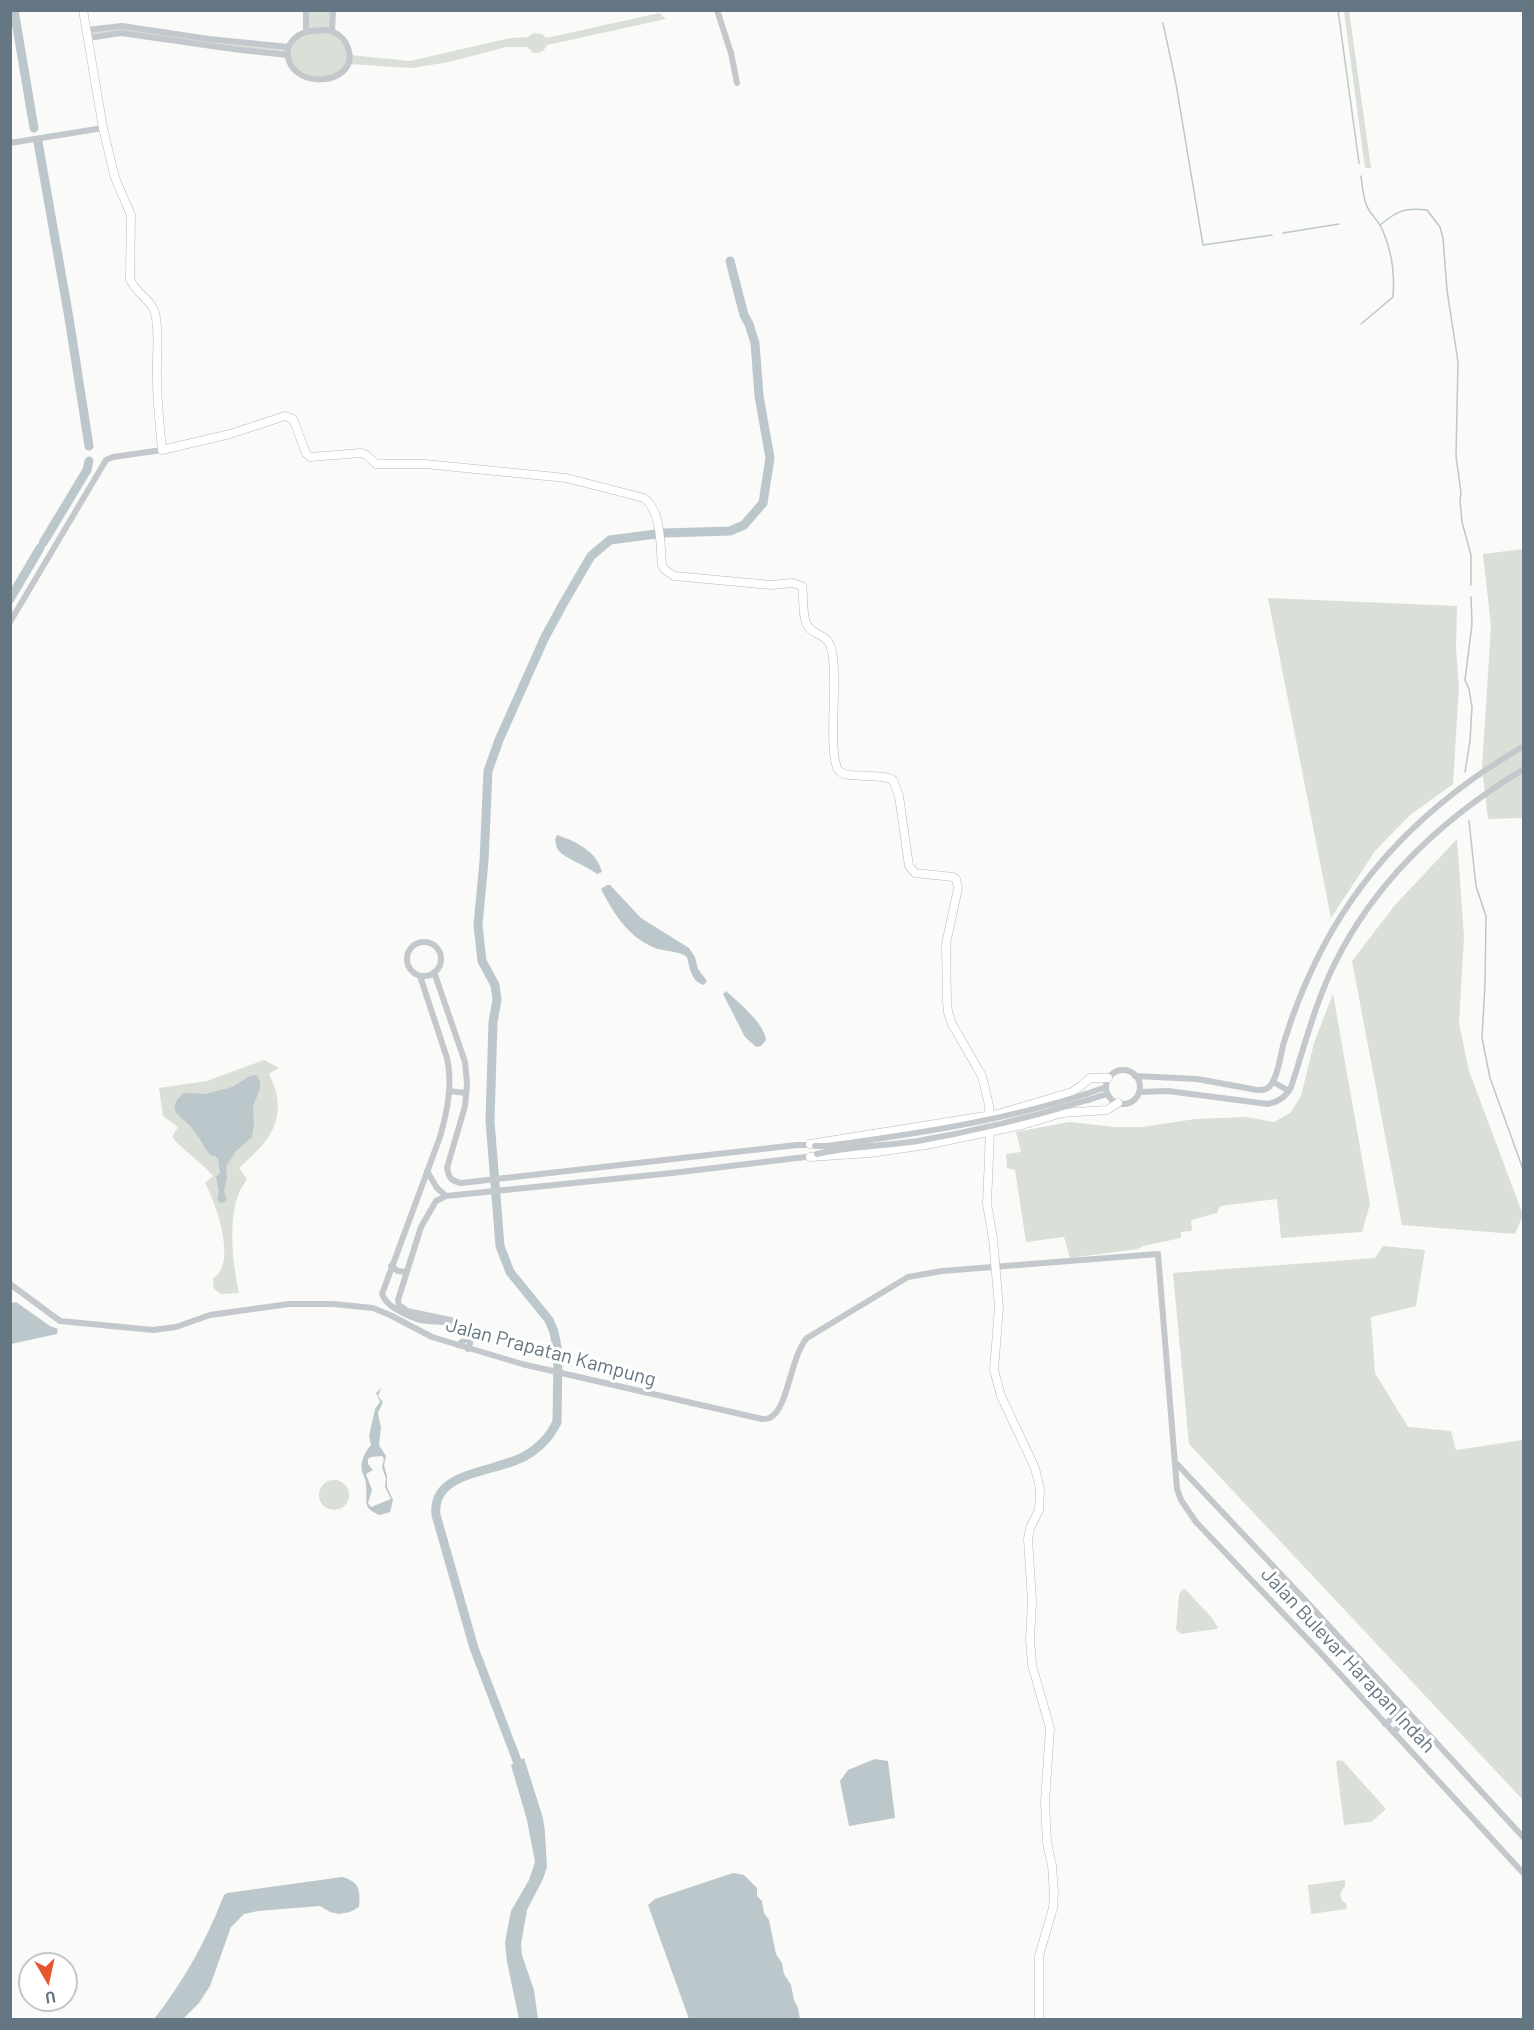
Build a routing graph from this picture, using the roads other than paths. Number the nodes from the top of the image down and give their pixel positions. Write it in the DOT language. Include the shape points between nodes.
graph roads {
  1 [pos="83,10"];
  2 [pos="306,10"];
  3 [pos="333,10"];
  4 [pos="717,10"];
  5 [pos="306,31"];
  6 [pos="332,31"];
  7 [pos="87,34"];
  8 [pos="288,47"];
  9 [pos="287,55"];
  10 [pos="737,83"];
  11 [pos="104,128"];
  12 [pos="10,143"];
  13 [pos="162,450"];
  14 [pos="10,622"];
  15 [pos="1524,746"];
  16 [pos="1524,769"];
  17 [pos="434,972"];
  18 [pos="420,975"];
  19 [pos="1135,1076"];
  20 [pos="1108,1078"];
  21 [pos="1273,1082"];
  22 [pos="1107,1090"];
  23 [pos="449,1091"];
  24 [pos="1289,1091"];
  25 [pos="1139,1092"];
  26 [pos="466,1093"];
  27 [pos="1087,1097"];
  28 [pos="1118,1103"];
  29 [pos="990,1114"];
  30 [pos="990,1132"];
  31 [pos="813,1145"];
  32 [pos="814,1155"];
  33 [pos="679,1159"];
  34 [pos="670,1160"];
  35 [pos="428,1171"];
  36 [pos="680,1172"];
  37 [pos="672,1173"];
  38 [pos="446,1196"];
  39 [pos="392,1266"];
  40 [pos="996,1266"];
  41 [pos="406,1272"];
  42 [pos="10,1284"];
  43 [pos="458,1346"];
  44 [pos="468,1349"];
  45 [pos="1176,1464"];
  46 [pos="1404,1709"];
  47 [pos="1412,1717"];
  48 [pos="1385,1724"];
  49 [pos="1393,1732"];
  50 [pos="1524,1838"];
  51 [pos="1521,1866"];
  52 [pos="1524,1874"];
  53 [pos="1039,2019"];
  1 -- 7 [label="main road"];
  2 -- 5 [label="street"];
  3 -- 6 [label="street"];
  4 -- 10 [label="street"];
  5 -- 6 [label="street"];
  5 -- 8 [label="street"];
  6 -- 9 [label="street" via="345,41 349,51 345,69 334,78 303,77"];
  7 -- 8 [label="street" via="122,26"];
  7 -- 9 [label="street" via="121,33"];
  7 -- 11 [label="main road"];
  8 -- 9 [label="street"];
  11 -- 12 [label="street"];
  11 -- 13 [label="main road" via="116,182 130,215 130,279 155,315"];
  13 -- 14 [label="street" via="106,460"];
  13 -- 29 [label="main road" via="285,416 293,419 310,457 361,453 376,464 425,464 556,477 644,498 654,509 664,569 674,576 802,586 807,626 825,638 831,651 833,753 837,767 847,774 893,780 909,866 915,873 953,877 957,882 946,944 948,1012 982,1076"];
  15 -- 21 [label="street" via="1476,775 1408,832 1350,904 1321,951 1297,1003"];
  16 -- 24 [label="street" via="1465,808 1419,849 1358,921 1315,1009"];
  17 -- 18 [label="street"];
  17 -- 18 [label="street" via="442,960 440,952 432,944 418,943 408,951 406,959 413,972"];
  17 -- 26 [label="street" via="465,1062"];
  18 -- 23 [label="street" via="447,1058"];
  19 -- 20 [label="street" via="1121,1070"];
  19 -- 21 [label="street" via="1197,1079 1264,1090"];
  19 -- 25 [label="street"];
  20 -- 22 [label="street"];
  20 -- 29 [label="main road" via="1090,1078 1072,1092"];
  21 -- 24 [label="street"];
  22 -- 27 [label="street"];
  22 -- 28 [label="street"];
  23 -- 26 [label="street"];
  23 -- 35 [label="street" via="446,1118"];
  24 -- 25 [label="street" via="1279,1101 1268,1104 1168,1090"];
  25 -- 28 [label="street" via="1128,1103"];
  26 -- 34 [label="street" via="447,1168 452,1181"];
  27 -- 31 [label="street, bridge" via="959,1127"];
  27 -- 32 [label="street, bridge" via="960,1132"];
  28 -- 30 [label="main road" via="1107,1110 1062,1113"];
  29 -- 30 [label="main road"];
  29 -- 31 [label="main road"];
  30 -- 32 [label="main road" via="900,1149"];
  30 -- 40 [label="main road" via="987,1204"];
  31 -- 33 [label="street"];
  32 -- 36 [label="street"];
  33 -- 34 [label="street"];
  33 -- 36 [label="street"];
  34 -- 37 [label="street"];
  35 -- 38 [label="street"];
  35 -- 39 [label="street"];
  36 -- 37 [label="street"];
  37 -- 38 [label="street"];
  38 -- 41 [label="street" via="429,1210"];
  39 -- 41 [label="street"];
  39 -- 43 [label="street" via="382,1294 385,1301 410,1317 463,1328 466,1339"];
  40 -- 44 [label="street, Jalan Prapatan Kampung" via="908,1277 807,1338 800,1345 785,1394 770,1418 710,1409"];
  40 -- 45 [label="street, Jalan Bulevar Harapan Indah" via="1158,1254"];
  40 -- 53 [label="main road" via="996,1380 1035,1468 1040,1497 1028,1539 1030,1639 1032,1665 1050,1728 1045,1802 1054,1893 1040,1956"];
  41 -- 44 [label="street" via="399,1305 407,1311 455,1320 466,1326 471,1335"];
  42 -- 43 [label="street, Jalan Prapatan Kampung" via="51,1316 70,1323 165,1330 210,1315 290,1304 333,1304 373,1308 432,1338"];
  43 -- 44 [label="street, Jalan Prapatan Kampung"];
  45 -- 46 [label="street, Jalan Bulevar Harapan Indah"];
  45 -- 48 [label="street, Jalan Bulevar Harapan Indah" via="1178,1494 1197,1522"];
  46 -- 47 [label="street, Jalan Bulevar Harapan Indah"];
  46 -- 48 [label="street"];
  47 -- 49 [label="street"];
  47 -- 50 [label="street, Jalan Bulevar Harapan Indah"];
  48 -- 49 [label="street, Jalan Bulevar Harapan Indah"];
  49 -- 51 [label="street, Jalan Bulevar Harapan Indah"];
  51 -- 52 [label="street, Jalan Bulevar Harapan Indah"];
}
